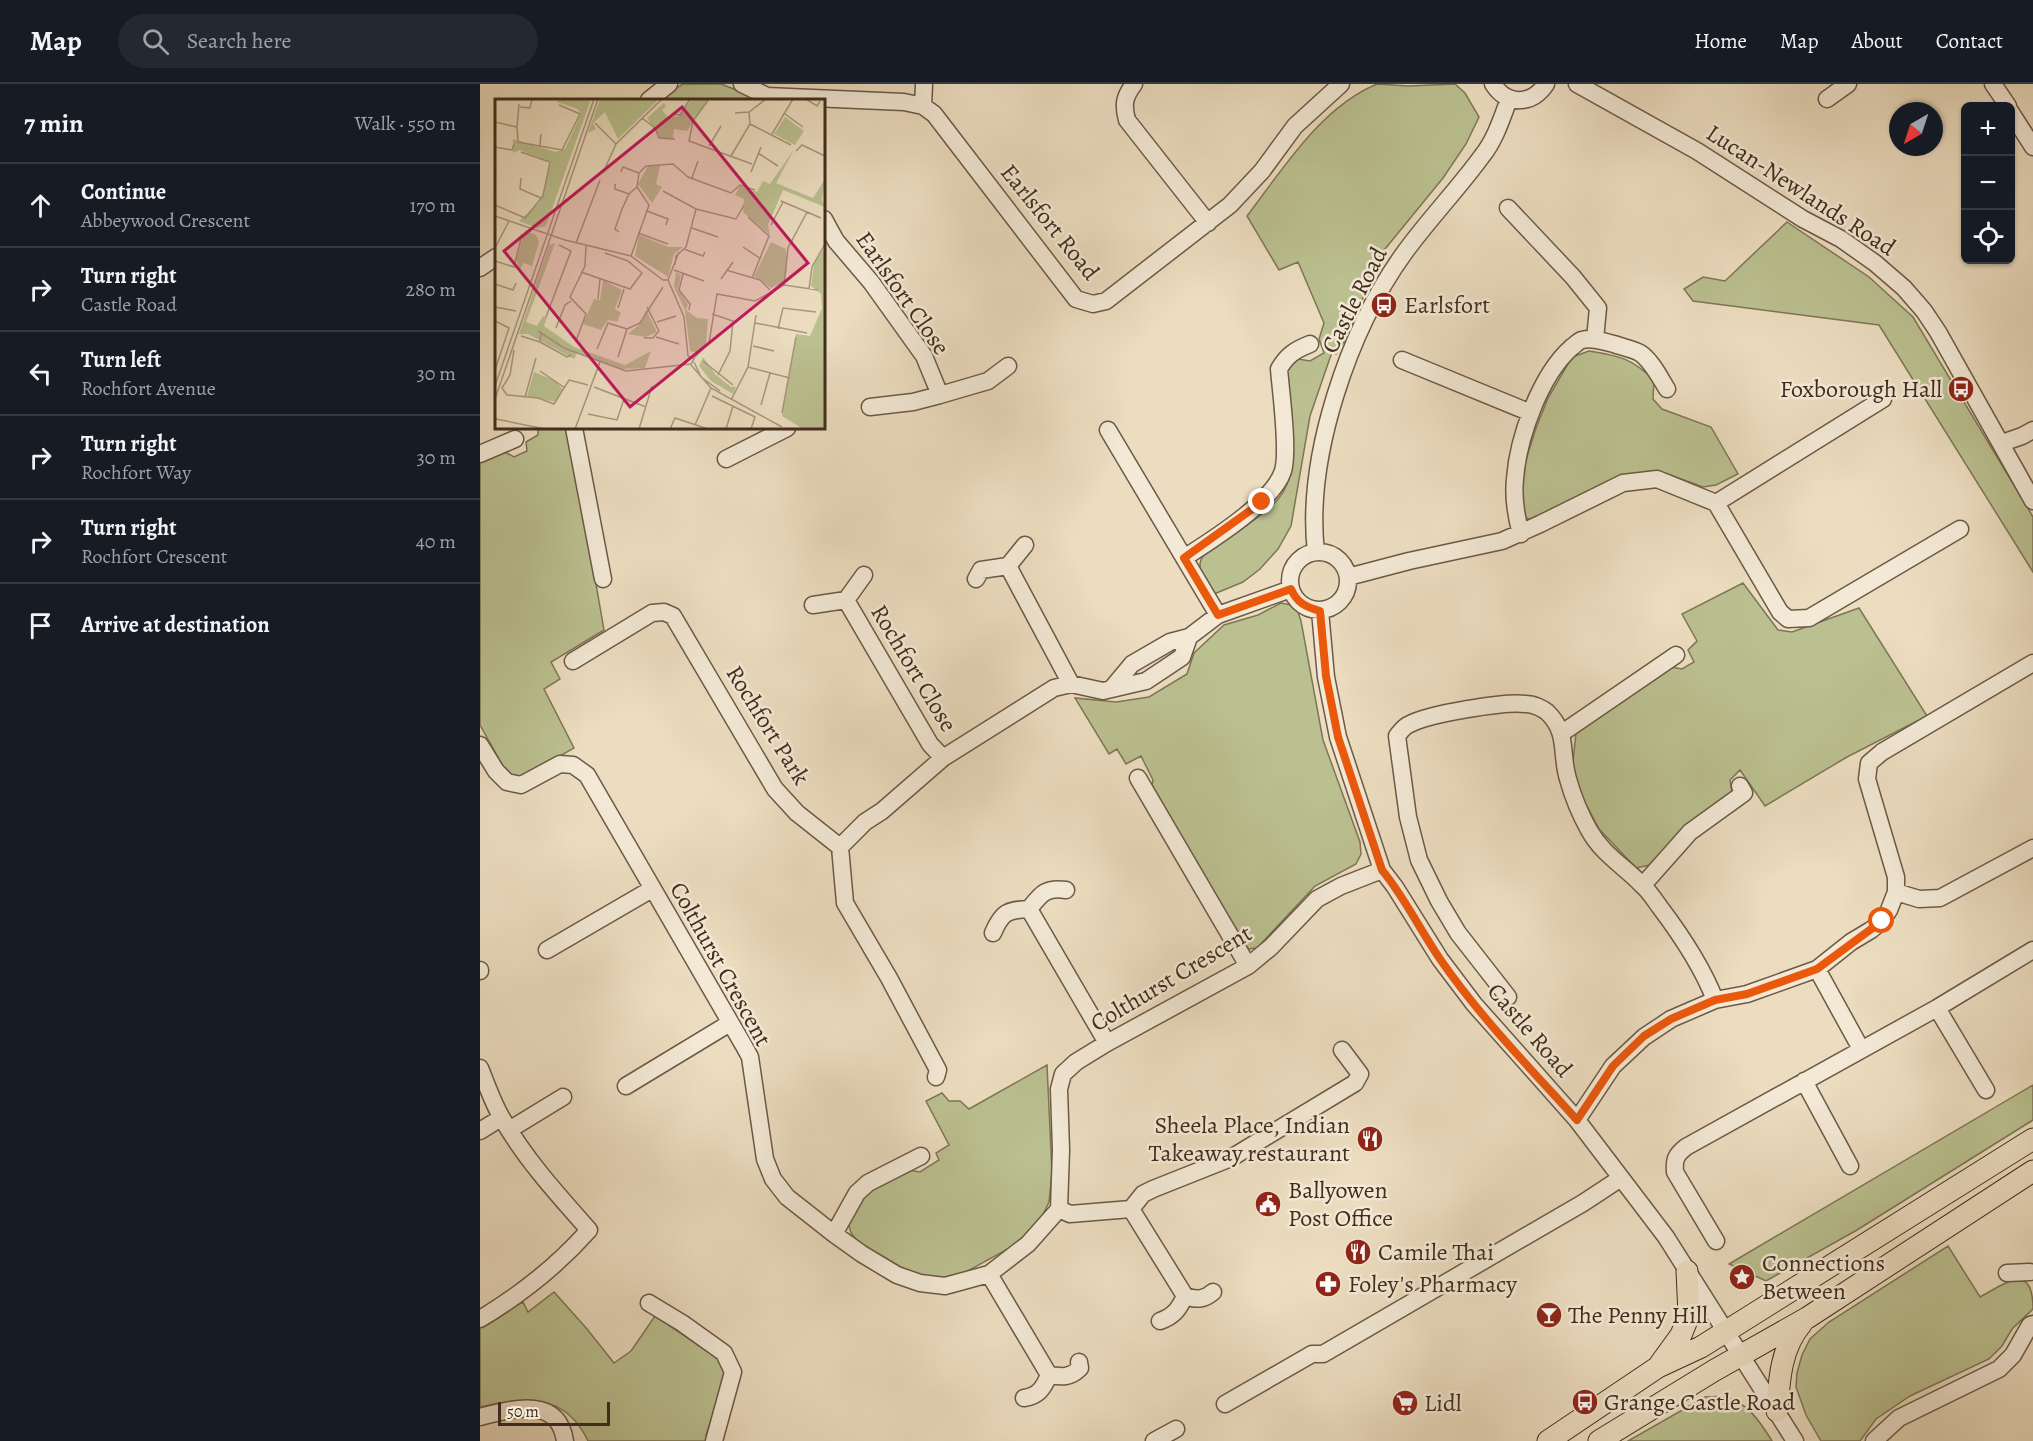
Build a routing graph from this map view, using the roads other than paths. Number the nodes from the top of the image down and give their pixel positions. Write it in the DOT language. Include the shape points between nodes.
graph roads {
  1 [pos="669,84"];
  2 [pos="742,84"];
  3 [pos="924,84"];
  4 [pos="1134,84"];
  5 [pos="1341,84"];
  6 [pos="1493,84"];
  7 [pos="1546,84"];
  8 [pos="1577,84"];
  9 [pos="1848,84"];
  10 [pos="1993,84"];
  11 [pos="650,99"];
  12 [pos="796,99"];
  13 [pos="1509,99"];
  14 [pos="1827,99"];
  15 [pos="825,100"];
  16 [pos="2005,102"];
  17 [pos="923,106"];
  18 [pos="2015,119"];
  19 [pos="2032,145"];
  20 [pos="1508,208"];
  21 [pos="825,223"];
  22 [pos="1208,223"];
  23 [pos="830,244"];
  24 [pos="495,258"];
  25 [pos="480,268"];
  26 [pos="1595,339"];
  27 [pos="1310,344"];
  28 [pos="1402,360"];
  29 [pos="1008,366"];
  30 [pos="1667,389"];
  31 [pos="940,395"];
  32 [pos="1883,399"];
  33 [pos="870,407"];
  34 [pos="1531,413"];
  35 [pos="574,429"];
  36 [pos="783,429"];
  37 [pos="1108,430"];
  38 [pos="2033,430"];
  39 [pos="753,435"];
  40 [pos="515,439"];
  41 [pos="2002,443"];
  42 [pos="480,454"];
  43 [pos="726,459"];
  44 [pos="2033,501"];
  45 [pos="1716,503"];
  46 [pos="1960,529"];
  47 [pos="1521,534"];
  48 [pos="1025,545"];
  49 [pos="1316,552"];
  50 [pos="1184,558"];
  51 [pos="1008,566"];
  52 [pos="864,575"];
  53 [pos="1348,577"];
  54 [pos="603,579"];
  55 [pos="975,579"];
  56 [pos="1291,589"];
  57 [pos="846,600"];
  58 [pos="813,605"];
  59 [pos="1320,611"];
  60 [pos="1218,615"];
  61 [pos="1676,655"];
  62 [pos="573,661"];
  63 [pos="2033,663"];
  64 [pos="1071,684"];
  65 [pos="1563,733"];
  66 [pos="480,745"];
  67 [pos="943,758"];
  68 [pos="1138,778"];
  69 [pos="1740,786"];
  70 [pos="840,847"];
  71 [pos="2033,848"];
  72 [pos="1382,870"];
  73 [pos="1643,885"];
  74 [pos="652,889"];
  75 [pos="1066,890"];
  76 [pos="1896,892"];
  77 [pos="1029,909"];
  78 [pos="993,933"];
  79 [pos="547,950"];
  80 [pos="2033,950"];
  81 [pos="1248,966"];
  82 [pos="1817,969"];
  83 [pos="1508,997"];
  84 [pos="1715,1000"];
  85 [pos="1937,1008"];
  86 [pos="730,1023"];
  87 [pos="1107,1043"];
  88 [pos="1862,1049"];
  89 [pos="1342,1050"];
  90 [pos="480,1068"];
  91 [pos="936,1077"];
  92 [pos="1804,1081"];
  93 [pos="626,1086"];
  94 [pos="1986,1090"];
  95 [pos="563,1097"];
  96 [pos="1577,1120"];
  97 [pos="505,1124"];
  98 [pos="480,1131"];
  99 [pos="2033,1139"];
  100 [pos="921,1156"];
  101 [pos="1850,1166"];
  102 [pos="2033,1171"];
  103 [pos="1621,1178"];
  104 [pos="1059,1209"];
  105 [pos="1131,1209"];
  106 [pos="834,1234"];
  107 [pos="1716,1241"];
  108 [pos="1687,1271"];
  109 [pos="2007,1273"];
  110 [pos="989,1274"];
  111 [pos="2032,1274"];
  112 [pos="1213,1292"];
  113 [pos="1185,1296"];
  114 [pos="649,1303"];
  115 [pos="1807,1318"];
  116 [pos="480,1319"];
  117 [pos="1160,1321"];
  118 [pos="2033,1324"];
  119 [pos="1726,1331"];
  120 [pos="1742,1356"];
  121 [pos="1079,1362"];
  122 [pos="1658,1367"];
  123 [pos="1048,1375"];
  124 [pos="1024,1398"];
  125 [pos="1225,1404"];
  126 [pos="1777,1411"];
  127 [pos="480,1417"];
  128 [pos="1176,1429"];
  129 [pos="565,1441"];
  130 [pos="714,1441"];
  131 [pos="1154,1441"];
  132 [pos="1548,1441"];
  133 [pos="1599,1441"];
  134 [pos="1795,1441"];
  135 [pos="1875,1441"];
  1 -- 11 [label="street"];
  2 -- 12 [label="street" via="767,96"];
  3 -- 17 [label="street"];
  4 -- 22 [label="street" via="1123,106 1127,120"];
  5 -- 22 [label="street, Earlsfort Road" via="1295,126 1262,171"];
  6 -- 13 [label="street"];
  7 -- 13 [label="street" via="1532,98"];
  8 -- 41 [label="street, Lucan-Newlands Road" via="1697,151 1875,262 1924,311"];
  9 -- 14 [label="street"];
  10 -- 16 [label="street"];
  13 -- 49 [label="street, Castle Road" via="1484,155 1404,253 1363,323 1347,361 1322,447 1313,526"];
  15 -- 17 [label="street"];
  17 -- 22 [label="street, Earlsfort Road" via="938,120 1076,299 1093,304 1106,301"];
  18 -- 19 [label="street"];
  20 -- 26 [label="street" via="1598,308"];
  21 -- 23 [label="street, Earlsfort Close"];
  23 -- 31 [label="street, Earlsfort Close" via="871,282 924,356"];
  24 -- 25 [label="street"];
  26 -- 30 [label="street" via="1640,353"];
  26 -- 34 [label="street" via="1581,340 1561,357"];
  27 -- 50 [label="street" via="1293,351 1279,369 1285,453 1284,470 1275,488 1262,502"];
  28 -- 34 [label="street"];
  29 -- 31 [label="street, Earlsfort Close" via="988,381"];
  31 -- 33 [label="street, Earlsfort Close"];
  32 -- 45 [label="street"];
  34 -- 47 [label="street" via="1515,478"];
  35 -- 54 [label="street"];
  36 -- 39 [label="street"];
  37 -- 50 [label="street"];
  38 -- 41 [label="street"];
  39 -- 43 [label="street"];
  40 -- 42 [label="street"];
  41 -- 44 [label="street, Lucan-Newlands Road"];
  45 -- 46 [label="street" via="1780,612 1788,618 1809,618"];
  45 -- 47 [label="street" via="1657,479 1623,483"];
  47 -- 53 [label="street"];
  48 -- 51 [label="street"];
  49 -- 53 [label="street" via="1326,552 1341,561"];
  49 -- 56 [label="street" via="1295,564"];
  50 -- 60 [label="street"];
  51 -- 55 [label="street" via="981,570"];
  51 -- 64 [label="street"];
  52 -- 57 [label="street, Rochfort Close"];
  53 -- 59 [label="street" via="1345,595"];
  56 -- 59 [label="street" via="1306,607"];
  56 -- 60 [label="street"];
  57 -- 58 [label="street, Rochfort Close"];
  57 -- 67 [label="street, Rochfort Close" via="930,744"];
  59 -- 72 [label="street, Castle Road" via="1326,676 1338,737"];
  60 -- 64 [label="street" via="1189,637 1170,642 1132,664 1112,688 1103,691"];
  61 -- 65 [label="street"];
  62 -- 70 [label="street, Rochfort Park" via="652,613 673,616 775,789 797,813"];
  63 -- 76 [label="street" via="1869,763 1868,779 1896,877"];
  64 -- 67 [label="street" via="1054,688"];
  65 -- 73 [label="street" via="1567,778 1590,831 1609,858"];
  65 -- 83 [label="street" via="1548,713 1526,704 1435,715 1411,723 1397,736 1408,817 1419,860 1458,933"];
  66 -- 74 [label="street, Colthurst Crescent" via="507,782 521,785 560,764 573,765 586,775"];
  67 -- 70 [label="street"];
  68 -- 81 [label="street"];
  69 -- 73 [label="street" via="1744,793 1690,832"];
  70 -- 91 [label="street" via="845,903 938,1070"];
  71 -- 76 [label="street" via="1940,897 1919,899"];
  72 -- 81 [label="street, Colthurst Crescent" via="1317,899"];
  72 -- 96 [label="street, Castle Road" via="1474,1004"];
  73 -- 84 [label="street" via="1691,952"];
  74 -- 79 [label="street"];
  74 -- 86 [label="street, Colthurst Crescent"];
  75 -- 77 [label="street" via="1044,891"];
  76 -- 82 [label="street" via="1882,921"];
  77 -- 78 [label="street" via="1006,912"];
  77 -- 87 [label="street"];
  80 -- 85 [label="street"];
  81 -- 87 [label="street, Colthurst Crescent"];
  82 -- 84 [label="street" via="1747,994"];
  82 -- 88 [label="street"];
  84 -- 96 [label="street" via="1644,1036 1613,1066"];
  85 -- 88 [label="street"];
  85 -- 94 [label="street"];
  86 -- 93 [label="street"];
  86 -- 106 [label="street, Colthurst Crescent" via="750,1058 765,1159 773,1179 787,1197"];
  87 -- 104 [label="street, Colthurst Crescent" via="1063,1074 1059,1089"];
  88 -- 92 [label="street"];
  89 -- 105 [label="street" via="1360,1074 1355,1083 1231,1158 1143,1194"];
  90 -- 97 [label="street"];
  92 -- 101 [label="street"];
  92 -- 107 [label="street" via="1677,1155 1675,1172"];
  95 -- 97 [label="street"];
  96 -- 103 [label="street, Castle Road"];
  97 -- 98 [label="street"];
  97 -- 116 [label="street" via="554,1191 589,1230 550,1268"];
  99 -- 119 [label="main road"];
  100 -- 106 [label="street" via="868,1183 857,1193"];
  102 -- 115 [label="main road"];
  103 -- 108 [label="street, Castle Road"];
  103 -- 125 [label="street" via="1323,1353 1312,1354"];
  104 -- 105 [label="street" via="1070,1214"];
  104 -- 110 [label="street, Colthurst Crescent" via="1028,1244"];
  105 -- 113 [label="street"];
  106 -- 110 [label="street, Colthurst Crescent" via="897,1275 920,1283 945,1286"];
  108 -- 119 [label="street, Castle Road"];
  108 -- 122 [label="main road" via="1689,1315 1682,1335"];
  109 -- 111 [label="street"];
  110 -- 123 [label="street"];
  112 -- 113 [label="street" via="1195,1300"];
  113 -- 117 [label="street" via="1172,1317"];
  114 -- 130 [label="street" via="724,1353 733,1372"];
  115 -- 120 [label="main road"];
  115 -- 126 [label="main road" via="1792,1335 1786,1353"];
  118 -- 135 [label="street" via="1999,1369 1899,1418"];
  119 -- 120 [label="street, Castle Road"];
  119 -- 122 [label="main road"];
  120 -- 126 [label="street, Castle Road"];
  120 -- 133 [label="main road"];
  121 -- 123 [label="street" via="1080,1368 1073,1375"];
  122 -- 132 [label="main road"];
  123 -- 124 [label="street" via="1036,1396"];
  126 -- 134 [label="street, Castle Road"];
  127 -- 129 [label="street" via="520,1407 546,1412 557,1418"];
  128 -- 131 [label="street"];
}
